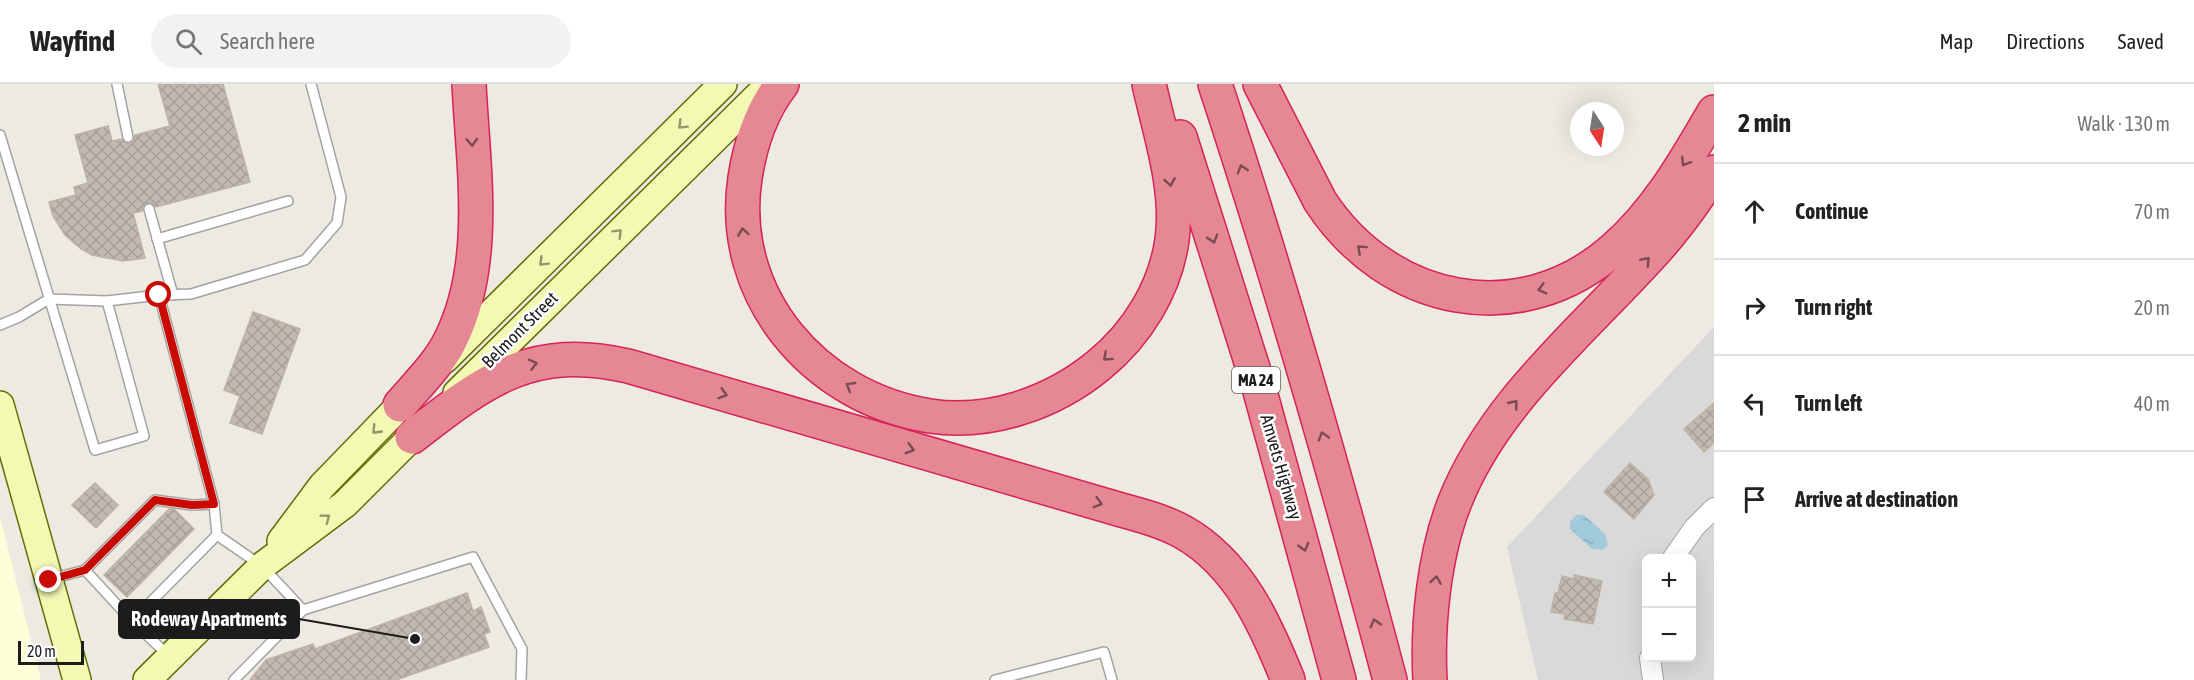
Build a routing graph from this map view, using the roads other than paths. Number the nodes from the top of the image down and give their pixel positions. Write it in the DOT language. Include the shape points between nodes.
graph roads {
  1 [pos="117,84"];
  2 [pos="311,84"];
  3 [pos="469,84"];
  4 [pos="723,84"];
  5 [pos="770,84"];
  6 [pos="782,84"];
  7 [pos="1149,84"];
  8 [pos="1163,84"];
  9 [pos="1215,84"];
  10 [pos="1260,84"];
  11 [pos="1714,112"];
  12 [pos="0,135"];
  13 [pos="128,137"];
  14 [pos="1714,172"];
  15 [pos="288,201"];
  16 [pos="149,209"];
  17 [pos="157,239"];
  18 [pos="159,295"];
  19 [pos="173,295"];
  20 [pos="50,299"];
  21 [pos="107,301"];
  22 [pos="0,325"];
  23 [pos="0,405"];
  24 [pos="400,405"];
  25 [pos="412,436"];
  26 [pos="214,504"];
  27 [pos="1714,508"];
  28 [pos="217,535"];
  29 [pos="1675,554"];
  30 [pos="262,566"];
  31 [pos="85,570"];
  32 [pos="49,580"];
  33 [pos="303,610"];
  34 [pos="132,621"];
  35 [pos="170,657"];
  36 [pos="1651,662"];
  37 [pos="77,680"];
  38 [pos="148,680"];
  39 [pos="234,680"];
  40 [pos="521,680"];
  41 [pos="995,680"];
  42 [pos="1112,680"];
  43 [pos="1288,680"];
  44 [pos="1339,680"];
  45 [pos="1390,680"];
  46 [pos="1430,680"];
  47 [pos="1653,680"];
  1 -- 13 [label="lane"];
  2 -- 19 [label="lane" via="341,197 337,223 305,260 191,294"];
  3 -- 24 [label="highway, one-way" via="475,201 473,257 466,298 450,341"];
  4 -- 24 [label="main road, Belmont Street, one-way"];
  25 -- 5 [label="main road, Belmont Street, one-way"];
  7 -- 6 [label="highway, one-way" via="1172,186 1174,213 1167,262 1151,304 1111,355 1064,390 1014,410 958,418 897,408 864,394 807,356 764,303 746,250 742,192 753,141"];
  8 -- 44 [label="highway, Amvets Highway / MA 24, one-way" via="1258,384"];
  45 -- 9 [label="highway, MA 24, one-way" via="1321,429"];
  11 -- 10 [label="highway, one-way" via="1683,166 1647,216 1604,257 1552,286 1505,297 1470,297 1418,285 1385,268 1357,246 1320,201"];
  12 -- 20 [label="lane"];
  46 -- 14 [label="highway, one-way" via="1430,638 1440,559 1453,506 1474,463 1536,377 1655,251"];
  15 -- 17 [label="lane"];
  16 -- 17 [label="lane"];
  17 -- 19 [label="lane"];
  18 -- 19 [label="lane"];
  18 -- 21 [label="lane"];
  18 -- 26 [label="lane"];
  20 -- 21 [label="lane"];
  20 -- 21 [label="lane" via="95,450 144,436"];
  20 -- 22 [label="lane"];
  23 -- 32 [label="main road"];
  24 -- 30 [label="main road, Belmont Street, one-way" via="322,486"];
  30 -- 25 [label="main road, Belmont Street, one-way" via="345,504"];
  25 -- 43 [label="highway, one-way" via="482,385 513,370 573,359 628,366 1118,509 1182,532 1213,554 1240,584 1262,618"];
  26 -- 28 [label="lane"];
  26 -- 31 [label="lane" via="155,500"];
  27 -- 29 [label="street"];
  28 -- 30 [label="lane"];
  28 -- 34 [label="lane"];
  30 -- 33 [label="lane"];
  30 -- 35 [label="main road, Belmont Street"];
  31 -- 32 [label="lane"];
  31 -- 34 [label="lane"];
  32 -- 37 [label="main road"];
  33 -- 39 [label="lane"];
  33 -- 40 [label="lane" via="473,558 522,650"];
  34 -- 35 [label="lane"];
  35 -- 38 [label="main road, Belmont Street"];
  36 -- 47 [label="street"];
  41 -- 42 [label="lane" via="1104,652"];
}
